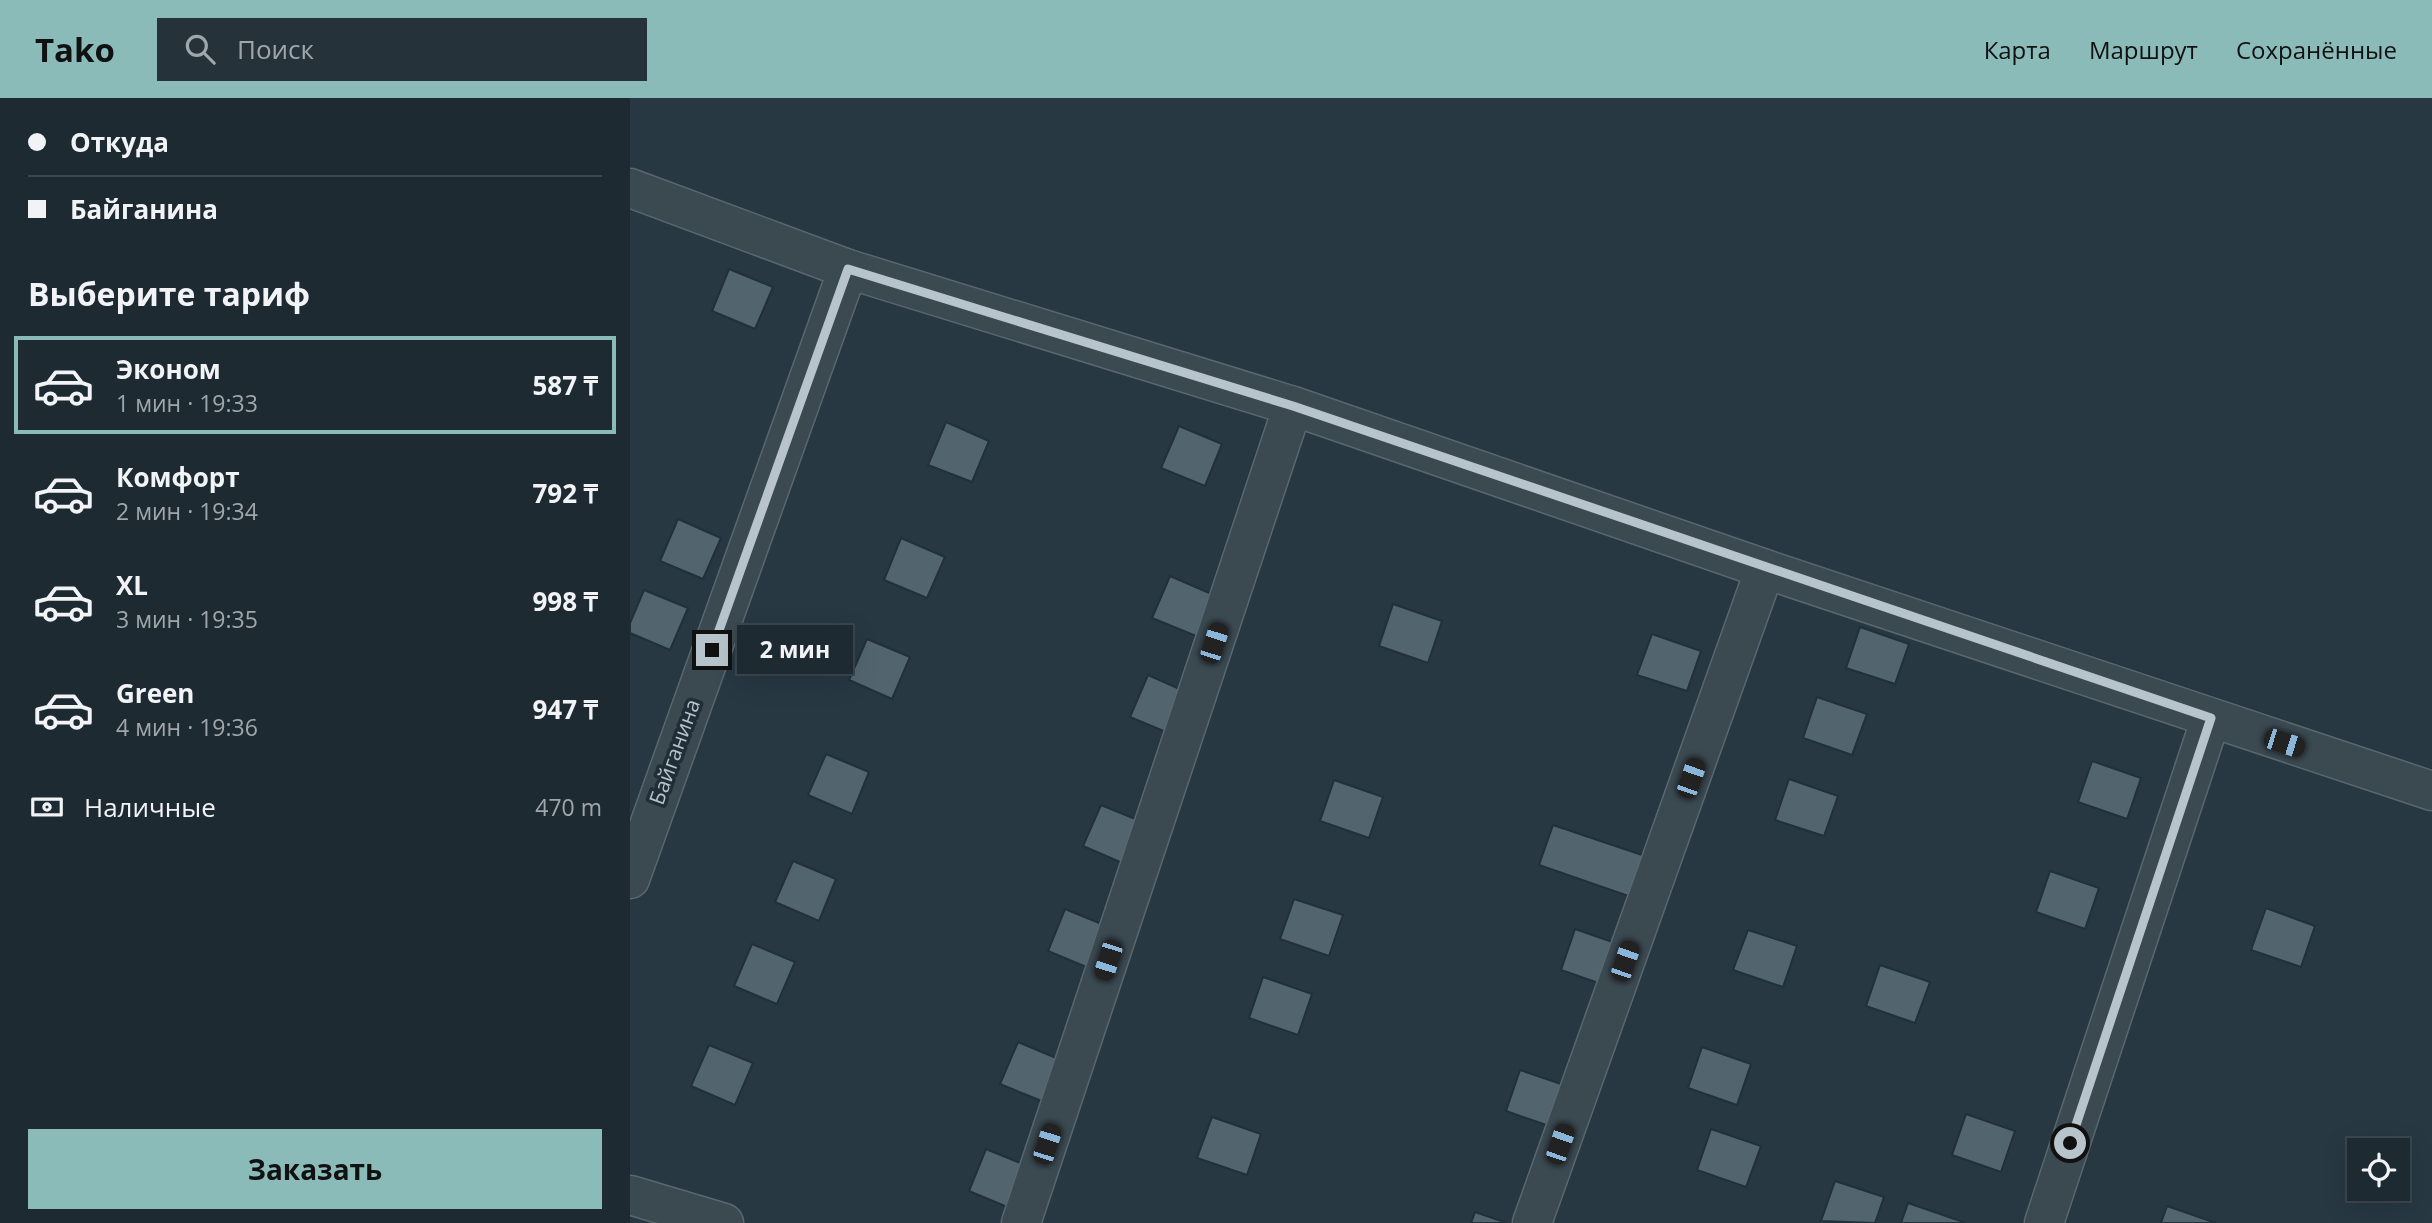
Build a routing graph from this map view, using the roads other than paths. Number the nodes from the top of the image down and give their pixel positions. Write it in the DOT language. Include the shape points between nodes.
graph roads {
  1 [pos="630,188"];
  2 [pos="848,269"];
  3 [pos="1293,406"];
  4 [pos="1765,569"];
  5 [pos="2211,718"];
  6 [pos="2432,791"];
  7 [pos="630,879"];
  8 [pos="630,1195"];
  9 [pos="724,1223"];
  10 [pos="1021,1223"];
  11 [pos="1532,1223"];
  12 [pos="2044,1223"];
  1 -- 2 [label="street"];
  2 -- 3 [label="street"];
  2 -- 7 [label="street, Байганина"];
  3 -- 4 [label="street"];
  3 -- 10 [label="street"];
  4 -- 5 [label="street"];
  4 -- 11 [label="street"];
  5 -- 6 [label="street"];
  5 -- 12 [label="street"];
  8 -- 9 [label="street"];
}
